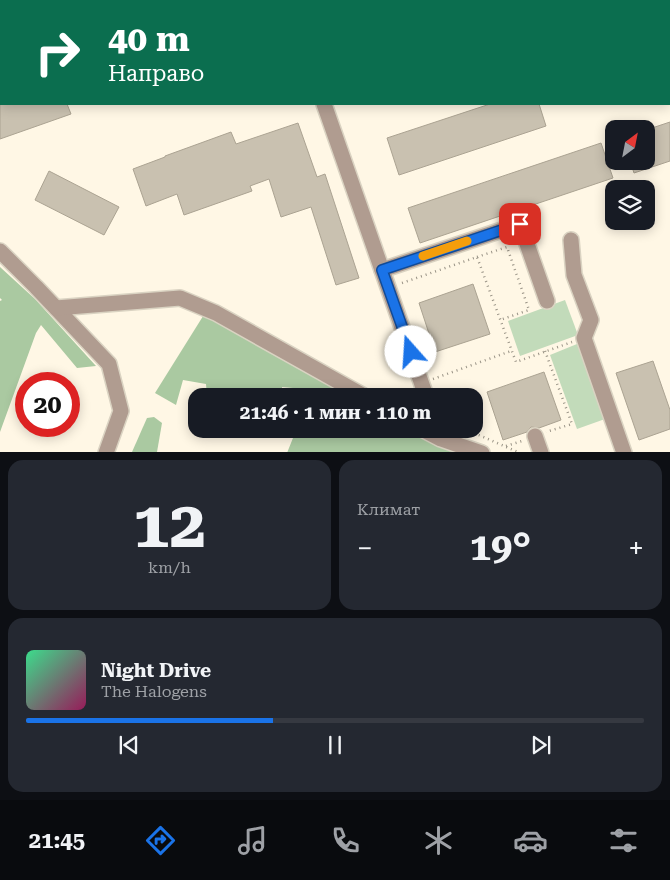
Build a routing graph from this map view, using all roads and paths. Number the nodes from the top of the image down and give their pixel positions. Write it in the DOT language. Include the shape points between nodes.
graph roads {
  1 [pos="324,105"];
  2 [pos="571,240"];
  3 [pos="0,251"];
  4 [pos="477,257"];
  5 [pos="382,270"];
  6 [pos="388,288"];
  7 [pos="547,301"];
  8 [pos="56,308"];
  9 [pos="500,320"];
  10 [pos="584,338"];
  11 [pos="512,350"];
  12 [pos="546,351"];
  13 [pos="350,388"];
  14 [pos="423,388"];
  15 [pos="428,388"];
  16 [pos="483,436"];
  17 [pos="535,436"];
  18 [pos="449,438"];
  19 [pos="506,446"];
  20 [pos="106,452"];
  21 [pos="482,452"];
  22 [pos="520,452"];
  23 [pos="541,452"];
  24 [pos="624,452"];
  1 -- 5 [label="street"];
  2 -- 10 [label="street" via="574,275 591,320"];
  3 -- 8 [label="street"];
  4 -- 6 [label="path"];
  4 -- 9 [label="path"];
  4 -- 9 [label="path" via="507,247 529,310"];
  5 -- 6 [label="street"];
  5 -- 7 [label="street" via="520,224"];
  6 -- 14 [label="street"];
  8 -- 13 [label="street" via="180,298 216,313"];
  8 -- 20 [label="street" via="109,364 121,411"];
  9 -- 11 [label="path"];
  10 -- 12 [label="path"];
  10 -- 24 [label="street"];
  11 -- 12 [label="path" via="516,362"];
  11 -- 15 [label="path"];
  12 -- 17 [label="path" via="572,424"];
  16 -- 19 [label="path"];
  17 -- 19 [label="path"];
  17 -- 23 [label="street"];
  18 -- 21 [label="street"];
  19 -- 22 [label="path"];
}
